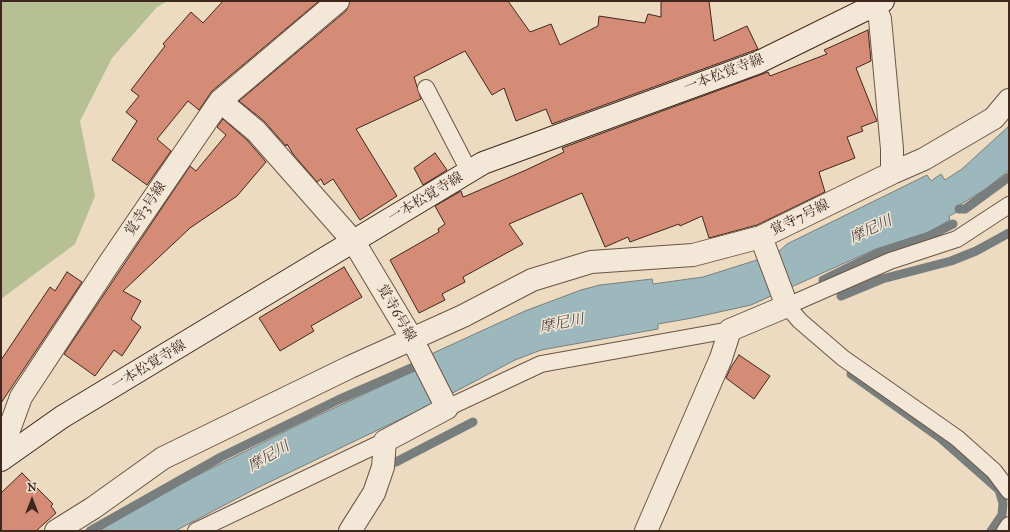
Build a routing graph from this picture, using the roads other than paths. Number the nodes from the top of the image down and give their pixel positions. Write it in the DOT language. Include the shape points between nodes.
graph roads {
  1 [pos="338,1"];
  2 [pos="877,2"];
  3 [pos="426,88"];
  4 [pos="1009,100"];
  5 [pos="220,101"];
  6 [pos="469,171"];
  7 [pos="892,173"];
  8 [pos="1009,205"];
  9 [pos="354,242"];
  10 [pos="764,244"];
  11 [pos="786,302"];
  12 [pos="730,330"];
  13 [pos="415,345"];
  14 [pos="445,404"];
  15 [pos="384,441"];
  16 [pos="1,452"];
  17 [pos="1,460"];
  18 [pos="1009,491"];
  19 [pos="1009,525"];
  20 [pos="56,531"];
  21 [pos="196,531"];
  22 [pos="350,531"];
  23 [pos="646,531"];
  24 [pos="1005,531"];
  1 -- 5 [label="street, 覚寺3号線"];
  2 -- 6 [label="street, 一本松覚寺線" via="757,62 483,163"];
  2 -- 7 [label="street" via="892,149"];
  3 -- 6 [label="lane"];
  4 -- 7 [label="street, 覚寺7号線" via="994,118 924,159"];
  5 -- 9 [label="street, 覚寺6号線" via="256,131"];
  5 -- 16 [label="street, 覚寺3号線" via="21,397"];
  6 -- 9 [label="street, 一本松覚寺線"];
  7 -- 10 [label="street, 覚寺7号線"];
  8 -- 11 [label="lane" via="957,239 890,261"];
  9 -- 13 [label="street, 覚寺6号線"];
  9 -- 17 [label="street, 一本松覚寺線" via="62,417"];
  10 -- 11 [label="street, 覚寺7号線"];
  10 -- 13 [label="street" via="693,256 591,262 576,266 532,280 462,316"];
  11 -- 12 [label="street"];
  11 -- 18 [label="lane" via="800,321 843,358 957,438 994,471"];
  12 -- 14 [label="lane" via="541,364"];
  12 -- 23 [label="street" via="721,358"];
  13 -- 14 [label="street, 覚寺6号線"];
  13 -- 20 [label="street" via="350,367 163,458"];
  14 -- 15 [label="street"];
  15 -- 21 [label="lane"];
  15 -- 22 [label="street" via="383,468 374,493"];
  19 -- 24 [label="lane"];
}
